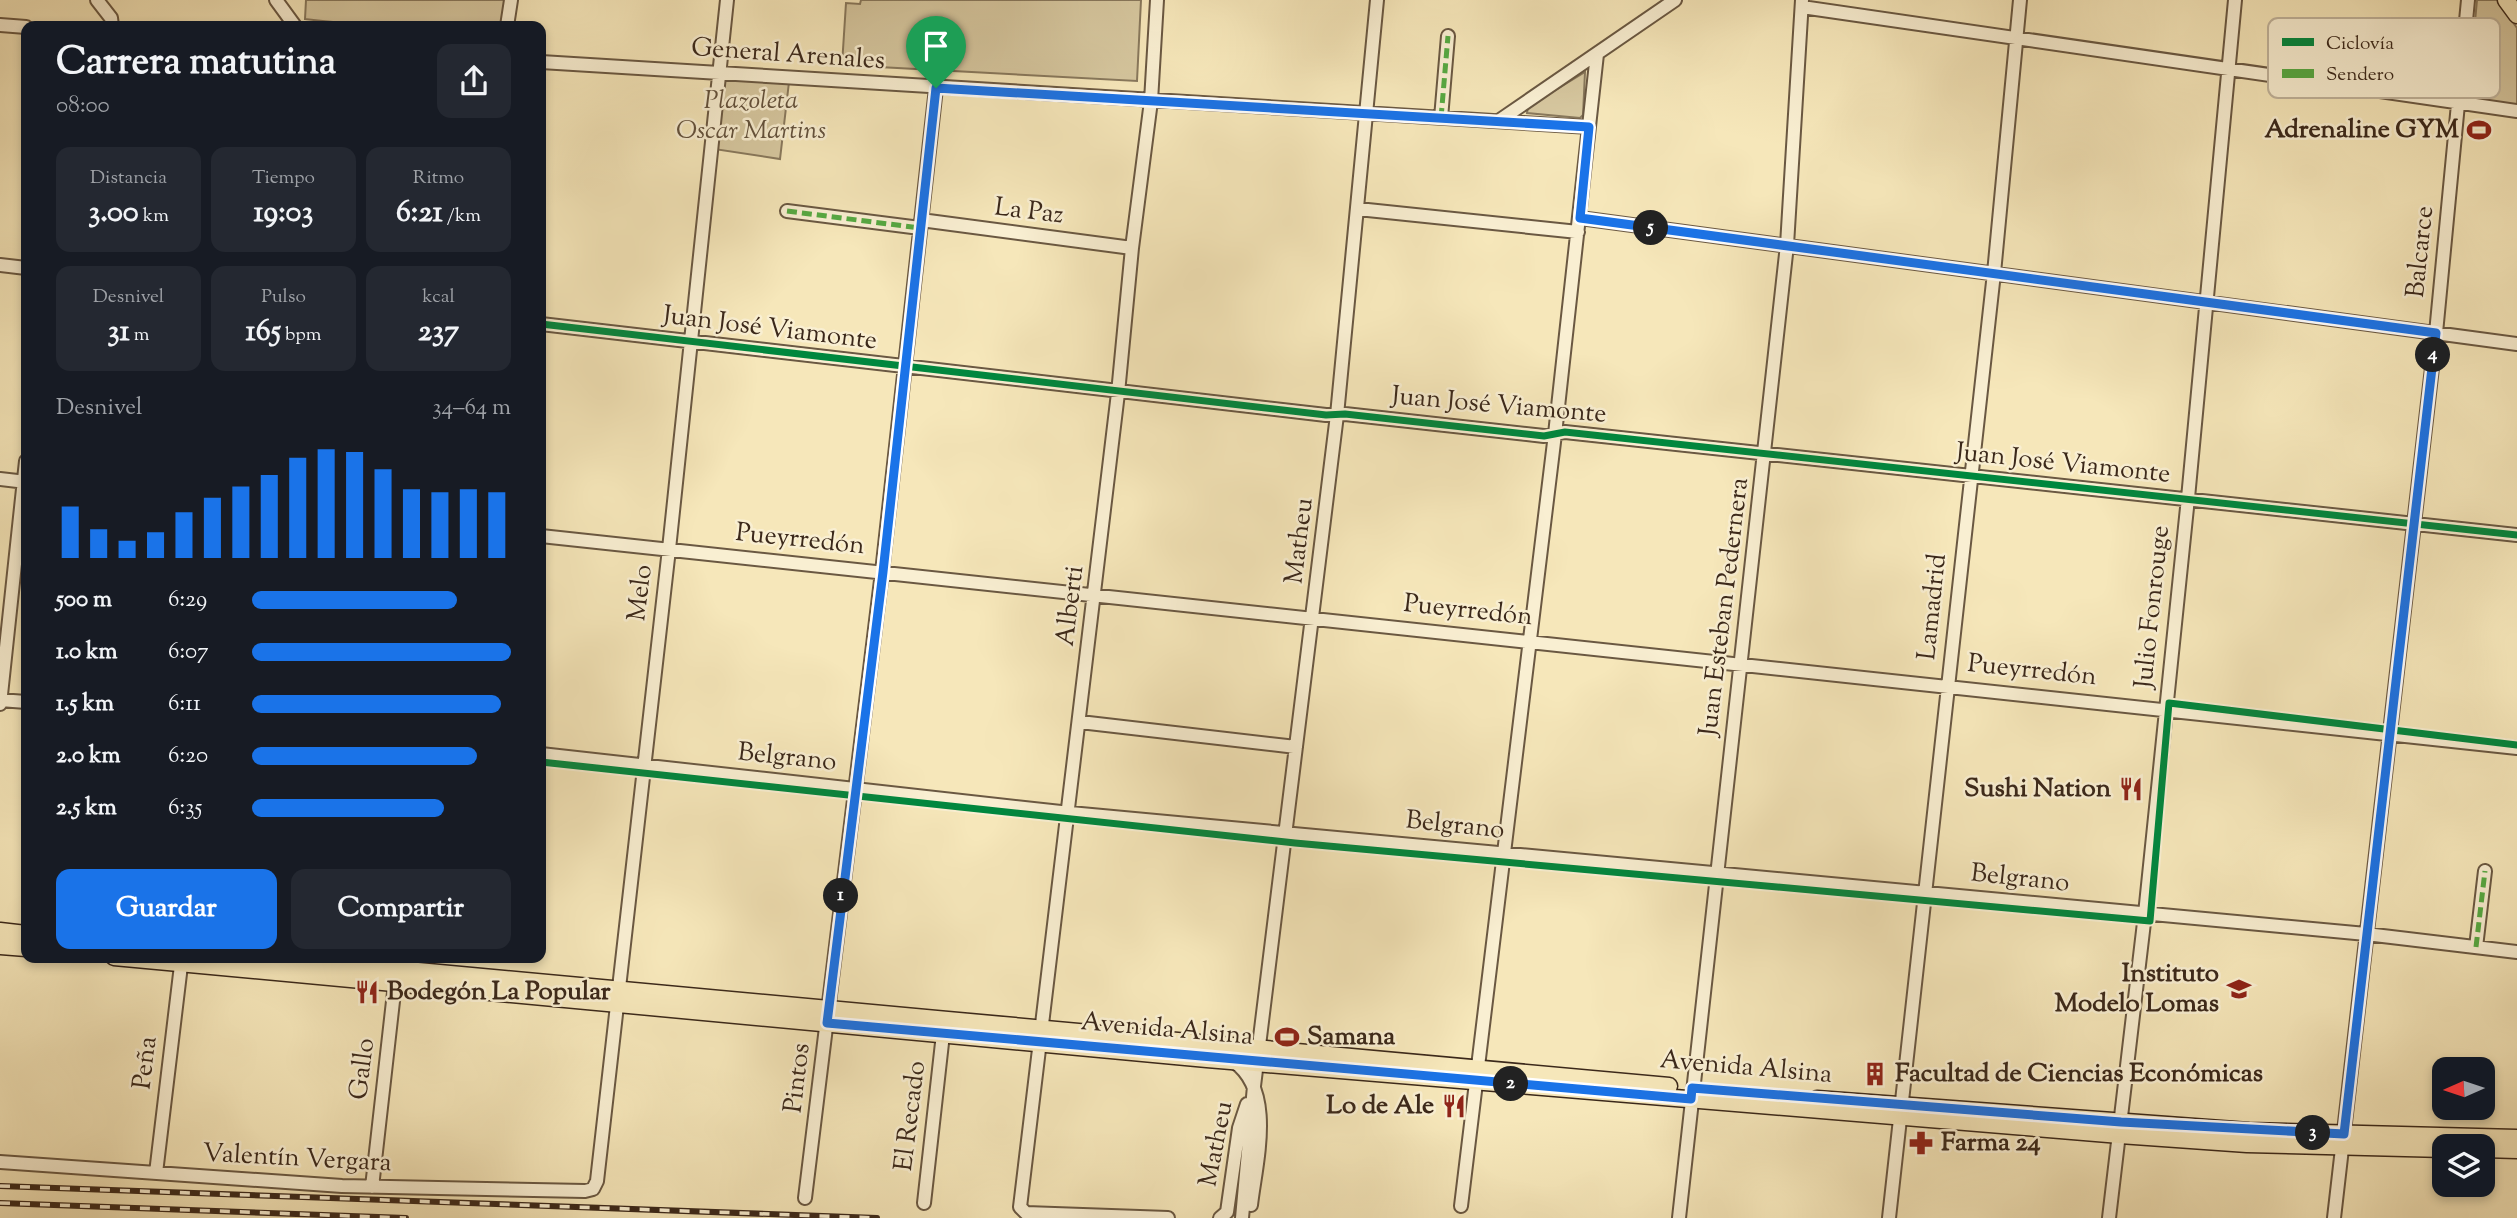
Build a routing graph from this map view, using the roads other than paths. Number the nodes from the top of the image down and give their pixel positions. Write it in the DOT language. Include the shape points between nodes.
graph roads {
  1 [pos="97,0"];
  2 [pos="276,0"];
  3 [pos="511,0"];
  4 [pos="727,0"];
  5 [pos="1157,0"];
  6 [pos="1377,0"];
  7 [pos="1675,0"];
  8 [pos="2020,0"];
  9 [pos="2235,0"];
  10 [pos="2468,0"];
  11 [pos="2506,0"];
  12 [pos="1802,3"];
  13 [pos="2517,15"];
  14 [pos="2466,18"];
  15 [pos="111,21"];
  16 [pos="291,21"];
  17 [pos="509,21"];
  18 [pos="0,25"];
  19 [pos="21,27"];
  20 [pos="1448,36"];
  21 [pos="2016,38"];
  22 [pos="1597,54"];
  23 [pos="546,62"];
  24 [pos="2228,71"];
  25 [pos="720,74"];
  26 [pos="2268,77"];
  27 [pos="936,88"];
  28 [pos="2423,98"];
  29 [pos="2459,98"];
  30 [pos="1151,101"];
  31 [pos="2459,103"];
  32 [pos="2517,111"];
  33 [pos="1367,114"];
  34 [pos="1441,118"];
  35 [pos="1500,120"];
  36 [pos="1589,127"];
  37 [pos="1358,209"];
  38 [pos="786,211"];
  39 [pos="1580,218"];
  40 [pos="920,224"];
  41 [pos="1578,232"];
  42 [pos="1787,245"];
  43 [pos="1132,248"];
  44 [pos="0,265"];
  45 [pos="21,267"];
  46 [pos="1994,273"];
  47 [pos="2205,301"];
  48 [pos="546,325"];
  49 [pos="2436,333"];
  50 [pos="691,340"];
  51 [pos="2517,344"];
  52 [pos="904,367"];
  53 [pos="1118,393"];
  54 [pos="1338,415"];
  55 [pos="1555,434"];
  56 [pos="1766,453"];
  57 [pos="1971,476"];
  58 [pos="0,479"];
  59 [pos="21,482"];
  60 [pos="2188,498"];
  61 [pos="21,517"];
  62 [pos="2413,524"];
  63 [pos="2517,536"];
  64 [pos="546,537"];
  65 [pos="670,549"];
  66 [pos="883,572"];
  67 [pos="1096,594"];
  68 [pos="1313,618"];
  69 [pos="1530,640"];
  70 [pos="1741,665"];
  71 [pos="1948,685"];
  72 [pos="0,702"];
  73 [pos="21,702"];
  74 [pos="2164,708"];
  75 [pos="1080,722"];
  76 [pos="2390,734"];
  77 [pos="1296,747"];
  78 [pos="2517,748"];
  79 [pos="546,754"];
  80 [pos="644,764"];
  81 [pos="855,788"];
  82 [pos="1070,813"];
  83 [pos="1286,831"];
  84 [pos="1504,855"];
  85 [pos="2485,871"];
  86 [pos="1717,874"];
  87 [pos="1924,892"];
  88 [pos="2145,914"];
  89 [pos="0,931"];
  90 [pos="21,933"];
  91 [pos="2366,934"];
  92 [pos="0,946"];
  93 [pos="2476,947"];
  94 [pos="21,948"];
  95 [pos="2517,952"];
  96 [pos="181,963"];
  97 [pos="235,963"];
  98 [pos="332,963"];
  99 [pos="397,969"];
  100 [pos="618,995"];
  101 [pos="828,1016"];
  102 [pos="943,1034"];
  103 [pos="1043,1036"];
  104 [pos="1257,1057"];
  105 [pos="1233,1061"];
  106 [pos="1277,1064"];
  107 [pos="1476,1075"];
  108 [pos="1254,1086"];
  109 [pos="1692,1093"];
  110 [pos="1901,1114"];
  111 [pos="2120,1129"];
  112 [pos="2517,1138"];
  113 [pos="2343,1140"];
  114 [pos="2432,1148"];
  115 [pos="2495,1149"];
  116 [pos="2517,1150"];
  117 [pos="0,1162"];
  118 [pos="156,1173"];
  119 [pos="372,1187"];
  120 [pos="593,1189"];
  121 [pos="806,1198"];
  122 [pos="924,1202"];
  123 [pos="1461,1206"];
  124 [pos="1224,1215"];
  125 [pos="1168,1218"];
  126 [pos="1242,1218"];
  127 [pos="1250,1218"];
  128 [pos="1679,1218"];
  129 [pos="1881,1218"];
  130 [pos="1889,1218"];
  131 [pos="1896,1218"];
  132 [pos="2109,1218"];
  133 [pos="2334,1218"];
  1 -- 15 [label="street"];
  2 -- 16 [label="street"];
  3 -- 17 [label="street"];
  4 -- 25 [label="street, Melo"];
  5 -- 30 [label="street, Alberti"];
  6 -- 33 [label="street, Matheu"];
  7 -- 22 [label="street"];
  8 -- 21 [label="street, Lamadrid"];
  9 -- 24 [label="street, Julio Fonrouge"];
  10 -- 14 [label="street, Balcarce"];
  11 -- 13 [label="main road"];
  12 -- 21 [label="street"];
  12 -- 42 [label="street, Juan Esteban Pedernera"];
  18 -- 19 [label="street"];
  20 -- 34 [label="street"];
  21 -- 24 [label="street"];
  21 -- 46 [label="street, Lamadrid"];
  22 -- 35 [label="street"];
  22 -- 36 [label="street"];
  23 -- 25 [label="street, General Arenales"];
  24 -- 26 [label="street"];
  24 -- 47 [label="street, Julio Fonrouge"];
  25 -- 27 [label="street, General Arenales"];
  25 -- 50 [label="street, Melo"];
  27 -- 30 [label="street, General Arenales"];
  27 -- 40 [label="street, Pintos"];
  28 -- 31 [label="street"];
  29 -- 31 [label="street, Balcarce"];
  30 -- 33 [label="street, General Arenales"];
  30 -- 43 [label="street, Alberti"];
  31 -- 32 [label="street"];
  31 -- 49 [label="street, Balcarce"];
  33 -- 34 [label="street, General Arenales"];
  33 -- 37 [label="street, Matheu"];
  34 -- 35 [label="street, General Arenales"];
  35 -- 36 [label="street, General Arenales"];
  36 -- 39 [label="street"];
  37 -- 41 [label="street"];
  37 -- 54 [label="street, Matheu"];
  38 -- 40 [label="street, La Paz"];
  39 -- 41 [label="street"];
  39 -- 42 [label="street"];
  40 -- 43 [label="street, La Paz"];
  40 -- 52 [label="street, Pintos"];
  41 -- 55 [label="street"];
  42 -- 46 [label="street"];
  42 -- 56 [label="street, Juan Esteban Pedernera"];
  43 -- 53 [label="street, Alberti"];
  44 -- 45 [label="street"];
  46 -- 47 [label="street"];
  46 -- 57 [label="street, Lamadrid"];
  47 -- 49 [label="street"];
  47 -- 60 [label="street, Julio Fonrouge"];
  48 -- 50 [label="street, Juan José Viamonte"];
  49 -- 51 [label="street"];
  49 -- 62 [label="street, Balcarce"];
  50 -- 52 [label="street, Juan José Viamonte"];
  50 -- 65 [label="street, Melo"];
  52 -- 53 [label="street, Juan José Viamonte"];
  52 -- 66 [label="street, Pintos"];
  53 -- 54 [label="street, Juan José Viamonte"];
  53 -- 67 [label="street, Alberti"];
  54 -- 55 [label="street, Juan José Viamonte"];
  54 -- 68 [label="street, Matheu"];
  55 -- 56 [label="street, Juan José Viamonte"];
  55 -- 69 [label="street"];
  56 -- 57 [label="street, Juan José Viamonte"];
  56 -- 70 [label="street, Juan Esteban Pedernera"];
  57 -- 60 [label="street, Juan José Viamonte"];
  57 -- 71 [label="street, Lamadrid"];
  58 -- 59 [label="street"];
  60 -- 62 [label="street, Juan José Viamonte"];
  60 -- 74 [label="street, Julio Fonrouge"];
  61 -- 72 [label="street"];
  62 -- 63 [label="street, Juan José Viamonte"];
  62 -- 76 [label="street, Balcarce"];
  64 -- 65 [label="street, Pueyrredón"];
  65 -- 66 [label="street, Pueyrredón"];
  65 -- 80 [label="street, Melo"];
  66 -- 67 [label="street, Pueyrredón"];
  66 -- 81 [label="street, Pintos"];
  67 -- 68 [label="street, Pueyrredón"];
  67 -- 75 [label="street, Alberti"];
  68 -- 69 [label="street, Pueyrredón"];
  68 -- 77 [label="street, Matheu"];
  69 -- 70 [label="street, Pueyrredón"];
  69 -- 84 [label="street"];
  70 -- 71 [label="street, Pueyrredón"];
  70 -- 86 [label="street, Juan Esteban Pedernera"];
  71 -- 74 [label="street, Pueyrredón"];
  71 -- 87 [label="street, Lamadrid"];
  72 -- 73 [label="street"];
  74 -- 76 [label="street, Pueyrredón"];
  74 -- 88 [label="street, Julio Fonrouge"];
  75 -- 77 [label="street"];
  75 -- 82 [label="street, Alberti"];
  76 -- 78 [label="street, Pueyrredón"];
  76 -- 91 [label="street, Balcarce"];
  77 -- 83 [label="street, Matheu"];
  79 -- 80 [label="street, Belgrano"];
  80 -- 81 [label="street, Belgrano"];
  80 -- 100 [label="street, Melo"];
  81 -- 82 [label="street, Belgrano"];
  81 -- 101 [label="street, Pintos"];
  82 -- 83 [label="street, Belgrano"];
  82 -- 103 [label="street, Alberti"];
  83 -- 84 [label="street, Belgrano"];
  83 -- 104 [label="street, Matheu"];
  84 -- 86 [label="street, Belgrano"];
  84 -- 107 [label="street"];
  85 -- 93 [label="street"];
  86 -- 87 [label="street, Belgrano"];
  86 -- 109 [label="street, Juan Esteban Pedernera"];
  87 -- 88 [label="street, Belgrano"];
  87 -- 110 [label="street, Lamadrid"];
  88 -- 91 [label="street, Belgrano"];
  88 -- 111 [label="street, Julio Fonrouge"];
  89 -- 90 [label="main road"];
  91 -- 93 [label="street, Belgrano"];
  91 -- 113 [label="street, Balcarce"];
  92 -- 94 [label="main road"];
  93 -- 95 [label="street, Belgrano"];
  96 -- 118 [label="street, Peña"];
  97 -- 99 [label="main road, Avenida Alsina"];
  98 -- 99 [label="main road, Avenida Alsina"];
  99 -- 100 [label="main road, Avenida Alsina"];
  99 -- 119 [label="street, Gallo"];
  100 -- 101 [label="main road, Avenida Alsina"];
  100 -- 120 [label="street, Melo"];
  101 -- 102 [label="main road, Avenida Alsina"];
  101 -- 103 [label="main road, Avenida Alsina"];
  101 -- 121 [label="street, Pintos"];
  102 -- 103 [label="main road, Avenida Alsina"];
  102 -- 122 [label="street, El Recado"];
  103 -- 104 [label="main road, Avenida Alsina"];
  103 -- 105 [label="main road, Avenida Alsina"];
  103 -- 125 [label="street, Alberti" via="1020,1207 1026,1213"];
  104 -- 105 [label="main road, Avenida Alsina"];
  104 -- 106 [label="main road, Avenida Alsina"];
  104 -- 107 [label="main road, Avenida Alsina"];
  104 -- 108 [label="street, Matheu"];
  105 -- 108 [label="street, Matheu"];
  106 -- 107 [label="main road, Avenida Alsina"];
  106 -- 108 [label="street, Matheu" via="1263,1071"];
  107 -- 109 [label="main road, Avenida Alsina"];
  107 -- 123 [label="street"];
  108 -- 124 [label="street, Matheu" via="1239,1128"];
  108 -- 126 [label="street, Matheu"];
  108 -- 127 [label="street, Matheu" via="1260,1130"];
  109 -- 110 [label="main road, Avenida Alsina"];
  109 -- 128 [label="street, Juan Esteban Pedernera"];
  110 -- 111 [label="main road, Avenida Alsina"];
  110 -- 129 [label="street, Lamadrid"];
  110 -- 130 [label="street, Lamadrid"];
  110 -- 131 [label="street, Lamadrid"];
  111 -- 113 [label="main road, Avenida Alsina"];
  111 -- 132 [label="street, Julio Fonrouge"];
  112 -- 113 [label="main road"];
  113 -- 114 [label="main road"];
  113 -- 133 [label="street, Balcarce"];
  115 -- 116 [label="main road"];
  117 -- 118 [label="street, Valentín Vergara"];
  118 -- 119 [label="street, Valentín Vergara"];
  119 -- 120 [label="street, Valentín Vergara"];
}
